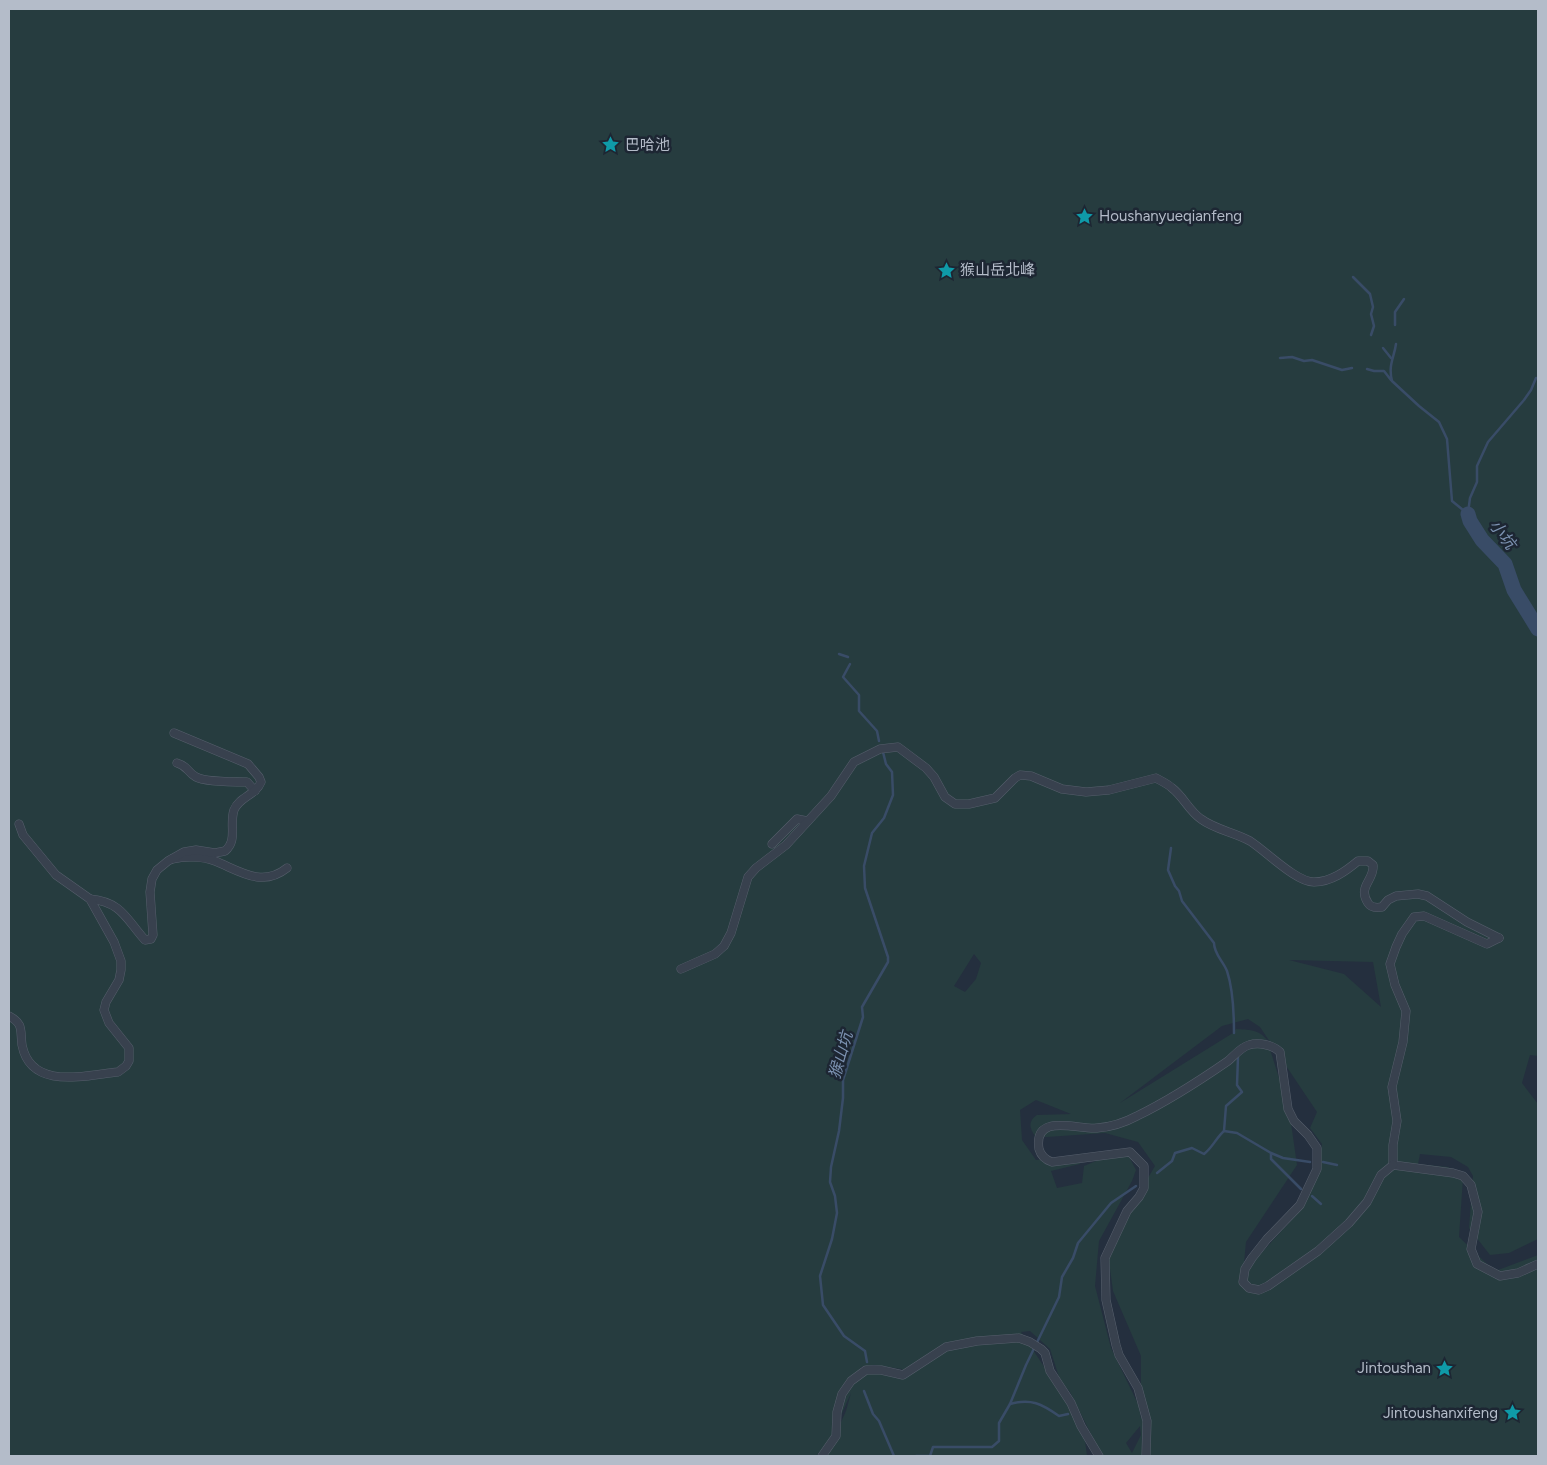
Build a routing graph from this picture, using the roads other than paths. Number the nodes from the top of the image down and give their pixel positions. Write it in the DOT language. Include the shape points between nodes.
graph roads {
  1 [pos="174,733"];
  2 [pos="177,763"];
  3 [pos="255,791"];
  4 [pos="807,821"];
  5 [pos="20,824"];
  6 [pos="772,844"];
  7 [pos="168,861"];
  8 [pos="287,868"];
  9 [pos="90,899"];
  10 [pos="681,969"];
  11 [pos="9,1016"];
  12 [pos="1393,1165"];
  13 [pos="1538,1264"];
  14 [pos="822,1456"];
  15 [pos="1099,1456"];
  16 [pos="1146,1456"];
  1 -- 3 [label="street" via="248,764 261,782"];
  2 -- 3 [label="street" via="184,765 196,777 247,782"];
  3 -- 7 [label="street" via="235,807 233,841 225,851 192,850"];
  4 -- 6 [label="street" via="797,819"];
  4 -- 10 [label="street" via="786,845 748,878 724,946 715,954"];
  4 -- 12 [label="street" via="831,796 854,762 880,749 898,747 934,777 944,797 955,804 995,798 1020,776 1031,776 1062,789 1086,792 1109,790 1156,778 1173,788 1199,818 1247,840 1304,881 1332,878 1358,860 1368,861 1374,870 1365,886 1364,896 1369,906 1382,907 1396,896 1427,896 1499,938 1487,944 1424,916 1414,917 1396,947 1390,964 1406,1011 1403,1042 1392,1087 1397,1121"];
  5 -- 9 [label="street" via="23,835 56,875"];
  7 -- 8 [label="street" via="202,858 241,873 267,878"];
  7 -- 9 [label="street" via="156,870 152,879 151,939 145,940 117,907"];
  9 -- 11 [label="street" via="121,961 118,980 104,1010 109,1023 129,1048 126,1066 118,1072 69,1078 42,1072 28,1060 22,1046 20,1026"];
  12 -- 13 [label="street" via="1453,1173 1463,1176 1471,1185 1478,1212 1471,1249 1477,1264 1500,1276 1518,1273"];
  12 -- 16 [label="street" via="1381,1175 1349,1223 1318,1251 1259,1290 1249,1288 1243,1282 1246,1269 1267,1239 1300,1205 1317,1168 1317,1148 1288,1109 1280,1052 1275,1047 1259,1043 1247,1045 1156,1107 1123,1123 1096,1128 1055,1124 1042,1132 1038,1140 1040,1152 1052,1162 1130,1152 1144,1166 1144,1188 1126,1212 1105,1258 1106,1300 1116,1344 1146,1412"];
  14 -- 15 [label="street" via="836,1436 842,1394 851,1381 866,1370 903,1375 946,1347 1019,1338 1045,1353 1050,1371"];
}
